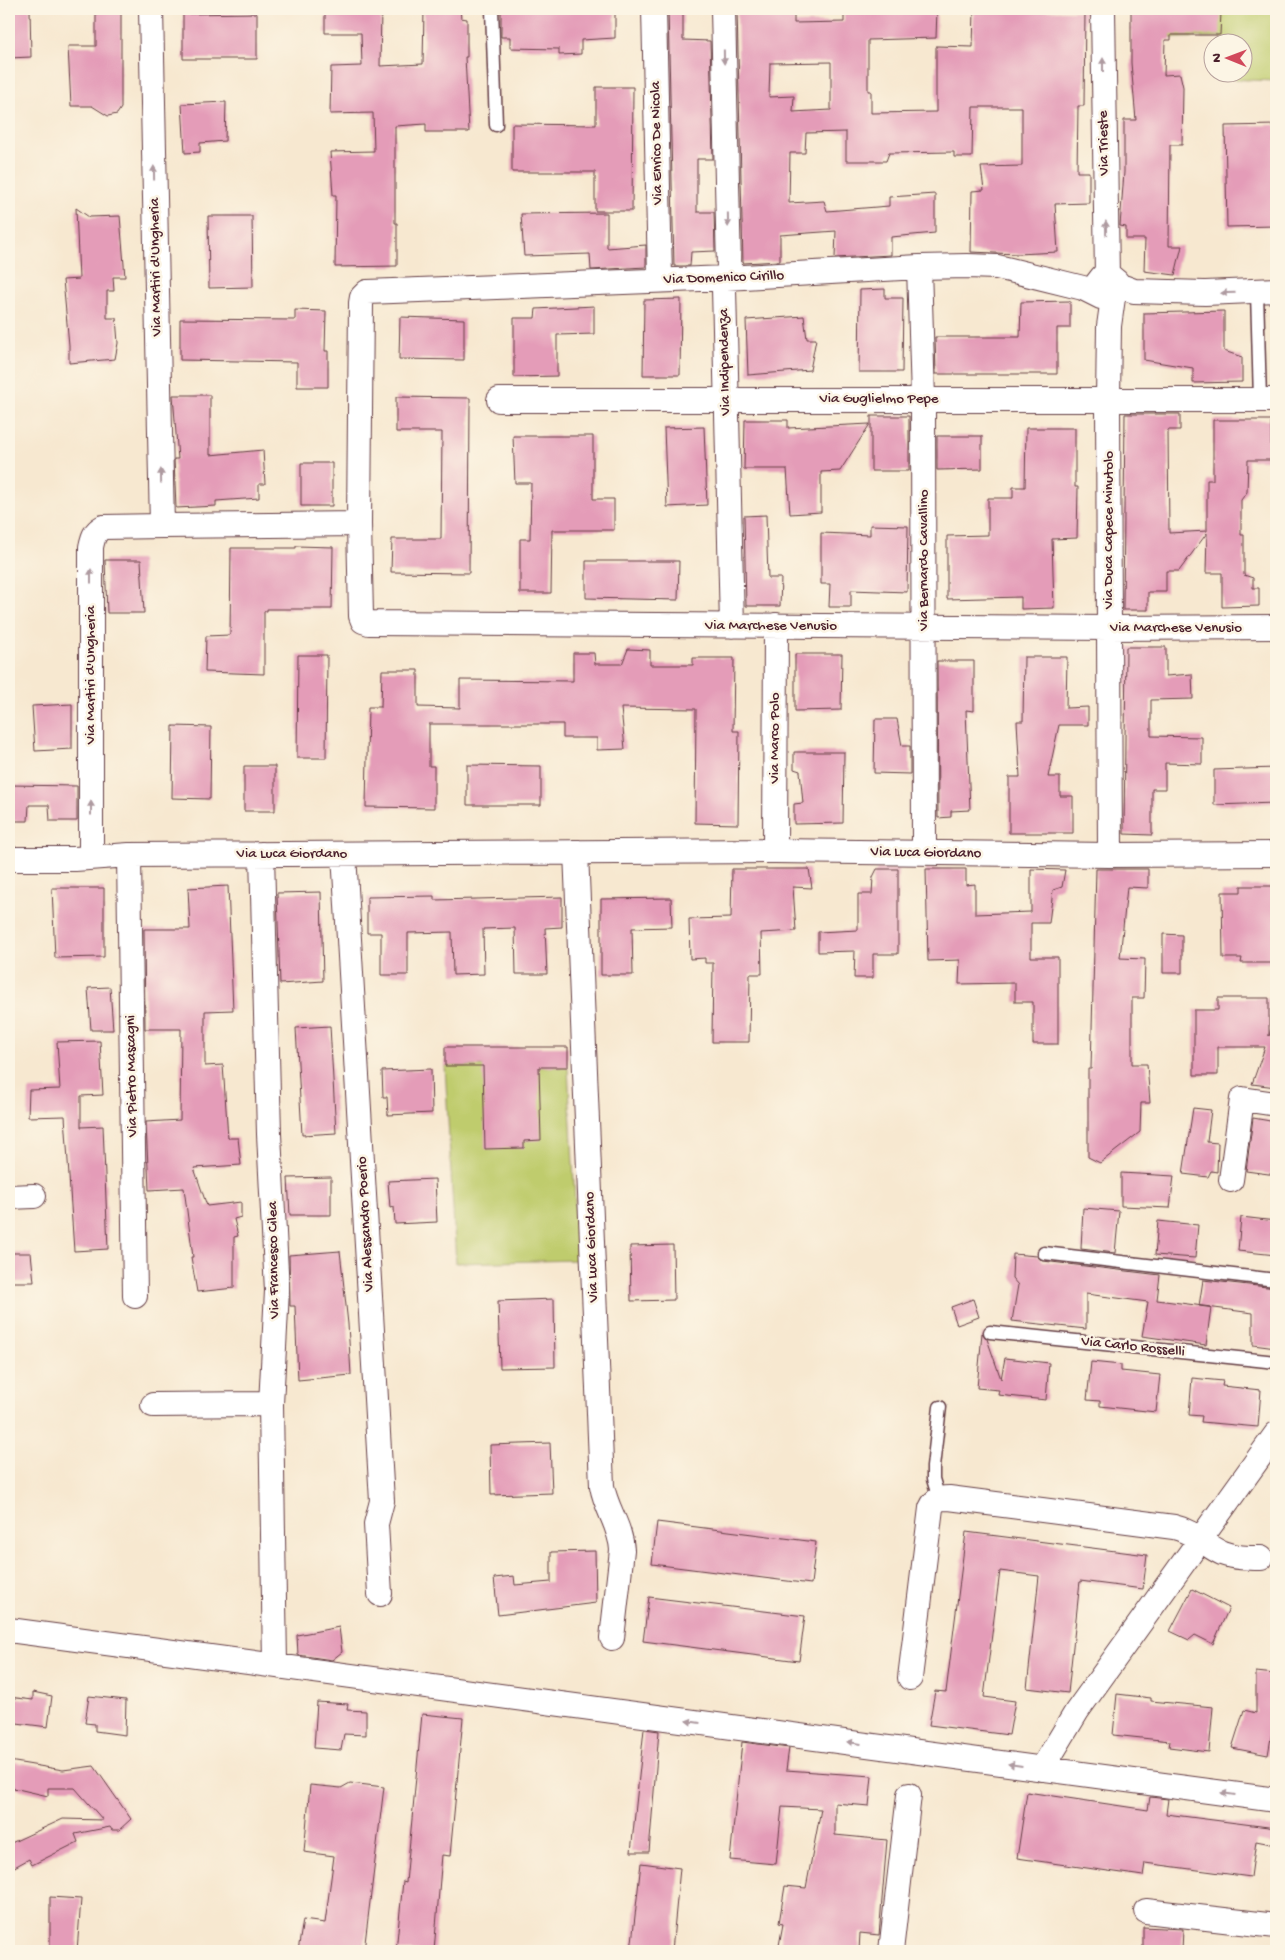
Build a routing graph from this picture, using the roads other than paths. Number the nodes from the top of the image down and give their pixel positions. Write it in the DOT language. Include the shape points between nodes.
graph roads {
  1 [pos="151,9"];
  2 [pos="492,9"];
  3 [pos="654,9"];
  4 [pos="723,9"];
  5 [pos="1103,9"];
  6 [pos="496,125"];
  7 [pos="919,267"];
  8 [pos="660,277"];
  9 [pos="726,278"];
  10 [pos="1102,289"];
  11 [pos="1266,291"];
  12 [pos="922,399"];
  13 [pos="499,400"];
  14 [pos="726,400"];
  15 [pos="1268,400"];
  16 [pos="1108,401"];
  17 [pos="359,524"];
  18 [pos="162,526"];
  19 [pos="732,626"];
  20 [pos="776,626"];
  21 [pos="924,626"];
  22 [pos="1276,627"];
  23 [pos="1109,628"];
  24 [pos="775,851"];
  25 [pos="576,852"];
  26 [pos="924,853"];
  27 [pos="262,854"];
  28 [pos="344,854"];
  29 [pos="1276,854"];
  30 [pos="129,855"];
  31 [pos="1110,855"];
  32 [pos="91,857"];
  33 [pos="9,859"];
  34 [pos="1276,1104"];
  35 [pos="1232,1180"];
  36 [pos="34,1196"];
  37 [pos="9,1197"];
  38 [pos="1044,1253"];
  39 [pos="1276,1280"];
  40 [pos="135,1296"];
  41 [pos="990,1332"];
  42 [pos="1276,1362"];
  43 [pos="271,1404"];
  44 [pos="153,1405"];
  45 [pos="940,1407"];
  46 [pos="1276,1434"];
  47 [pos="939,1499"];
  48 [pos="1200,1540"];
  49 [pos="1261,1558"];
  50 [pos="380,1594"];
  51 [pos="9,1630"];
  52 [pos="612,1638"];
  53 [pos="275,1666"];
  54 [pos="910,1678"];
  55 [pos="1042,1769"];
  56 [pos="910,1795"];
  57 [pos="1276,1800"];
  58 [pos="1146,1911"];
  59 [pos="1276,1926"];
  60 [pos="891,1951"];
  18 -- 1 [label="street, Via Martiri d'Ungheria, one-way"];
  2 -- 6 [label="lane"];
  3 -- 8 [label="street, Via Enrico De Nicola"];
  4 -- 9 [label="street, Via Indipendenza, one-way" via="729,269"];
  10 -- 5 [label="street, Via Trieste, one-way"];
  7 -- 9 [label="street, Via Domenico Cirillo"];
  7 -- 10 [label="street, Via Domenico Cirillo" via="997,267"];
  7 -- 12 [label="street, Via Bernardo Cavallino"];
  9 -- 14 [label="street, Via Indipendenza"];
  9 -- 17 [label="street, Via Domenico Cirillo" via="373,291 364,294 361,303"];
  11 -- 10 [label="street, one-way" via="1205,293"];
  10 -- 16 [label="street, Via Duca Capece Minutolo" via="1109,326"];
  11 -- 15 [label="lane, Via Guglielmo Pepe"];
  12 -- 14 [label="street, Via Guglielmo Pepe"];
  12 -- 16 [label="street, Via Guglielmo Pepe"];
  12 -- 21 [label="street, Via Bernardo Cavallino"];
  13 -- 14 [label="street, Via Guglielmo Pepe"];
  14 -- 19 [label="street, Via Indipendenza"];
  15 -- 16 [label="street, Via Guglielmo Pepe"];
  16 -- 23 [label="street, Via Duca Capece Minutolo"];
  17 -- 18 [label="street, Via Martiri d'Ungheria"];
  17 -- 19 [label="street, Via Marchese Venusio" via="361,616 366,622"];
  32 -- 18 [label="street, Via Martiri d'Ungheria, one-way" via="91,547 96,532 103,527"];
  19 -- 20 [label="street, Via Marchese Venusio"];
  20 -- 21 [label="street, Via Marchese Venusio"];
  20 -- 24 [label="street, Via Marco Polo"];
  21 -- 23 [label="street, Via Marchese Venusio"];
  21 -- 26 [label="street, Via Bernardo Cavallino"];
  22 -- 23 [label="street, Via Marchese Venusio"];
  23 -- 31 [label="street, Via Duca Capece Minutolo"];
  24 -- 25 [label="street, Via Luca Giordano"];
  24 -- 26 [label="street, Via Luca Giordano"];
  25 -- 28 [label="street, Via Luca Giordano"];
  25 -- 52 [label="street, Via Luca Giordano" via="601,1478 603,1493 622,1539"];
  26 -- 31 [label="street, Via Luca Giordano"];
  27 -- 28 [label="street, Via Luca Giordano"];
  27 -- 30 [label="street, Via Luca Giordano"];
  27 -- 43 [label="street, Via Francesco Cilea" via="269,1134 277,1291"];
  28 -- 50 [label="street, Via Alessandro Poerio" via="382,1501 376,1524"];
  29 -- 31 [label="street, Via Luca Giordano"];
  30 -- 32 [label="street, Via Luca Giordano"];
  30 -- 40 [label="street, Via Pietro Mascagni"];
  32 -- 33 [label="street, Via Luca Giordano"];
  34 -- 35 [label="street" via="1242,1100"];
  36 -- 37 [label="street"];
  38 -- 39 [label="lane"];
  41 -- 42 [label="lane, Via Carlo Rosselli"];
  43 -- 44 [label="street"];
  43 -- 53 [label="street, Via Francesco Cilea"];
  45 -- 47 [label="lane" via="933,1467"];
  46 -- 48 [label="street"];
  47 -- 48 [label="street" via="1174,1527"];
  47 -- 54 [label="street" via="931,1508"];
  48 -- 49 [label="street" via="1232,1556"];
  48 -- 55 [label="street" via="1077,1712"];
  51 -- 53 [label="street"];
  55 -- 53 [label="street, one-way"];
  57 -- 55 [label="street, one-way"];
  56 -- 60 [label="street"];
  58 -- 59 [label="street"];
}
